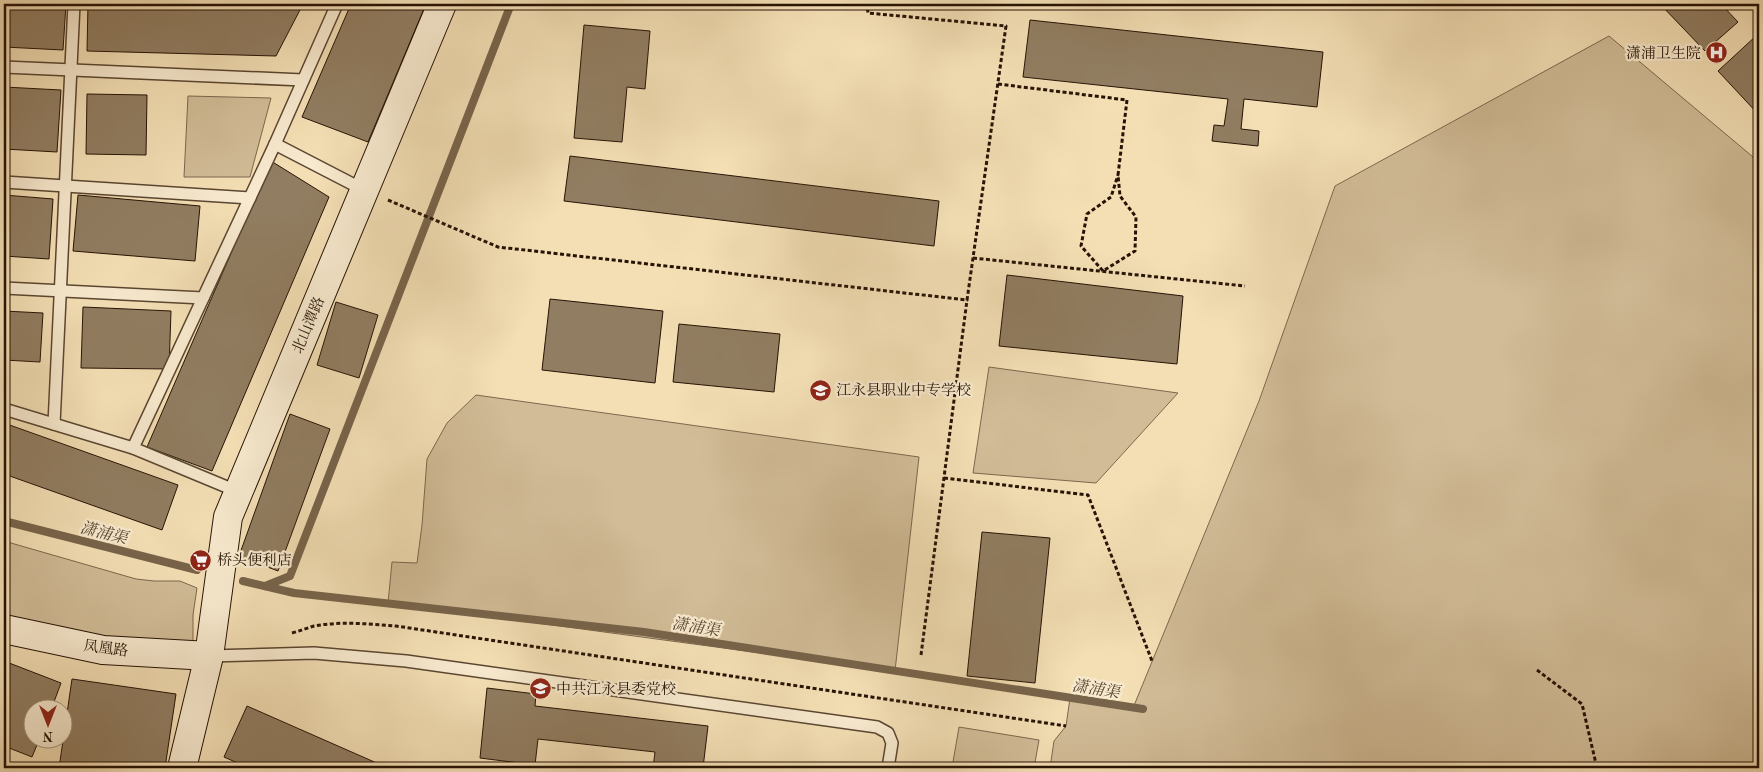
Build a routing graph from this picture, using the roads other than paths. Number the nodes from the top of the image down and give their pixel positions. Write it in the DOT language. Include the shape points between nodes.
graph roads {
  1 [pos="74,4"];
  2 [pos="337,4"];
  3 [pos="442,4"];
  4 [pos="4,67"];
  5 [pos="70,70"];
  6 [pos="303,80"];
  7 [pos="275,144"];
  8 [pos="4,182"];
  9 [pos="65,186"];
  10 [pos="364,190"];
  11 [pos="250,198"];
  12 [pos="4,288"];
  13 [pos="60,291"];
  14 [pos="203,298"];
  15 [pos="4,409"];
  16 [pos="54,424"];
  17 [pos="133,448"];
  18 [pos="239,492"];
  19 [pos="4,629"];
  20 [pos="209,656"];
  21 [pos="182,768"];
  22 [pos="888,768"];
  1 -- 5 [label="lane"];
  2 -- 6 [label="lane"];
  3 -- 10 [label="main road, 北山潭路"];
  4 -- 5 [label="lane"];
  5 -- 6 [label="lane"];
  5 -- 9 [label="lane"];
  6 -- 7 [label="lane"];
  7 -- 10 [label="lane"];
  7 -- 11 [label="lane"];
  8 -- 9 [label="lane"];
  9 -- 11 [label="lane"];
  9 -- 13 [label="lane"];
  10 -- 18 [label="main road, 北山潭路"];
  11 -- 14 [label="lane"];
  12 -- 13 [label="lane"];
  13 -- 14 [label="lane"];
  13 -- 16 [label="lane"];
  14 -- 17 [label="lane"];
  15 -- 16 [label="lane"];
  16 -- 17 [label="lane"];
  17 -- 18 [label="lane"];
  18 -- 20 [label="main road, 北山潭路" via="228,517"];
  19 -- 20 [label="main road, 凤凰路" via="102,650"];
  20 -- 21 [label="main road, 北山潭路"];
  20 -- 22 [label="lane" via="314,654 406,661 877,728 888,733 892,743"];
}
